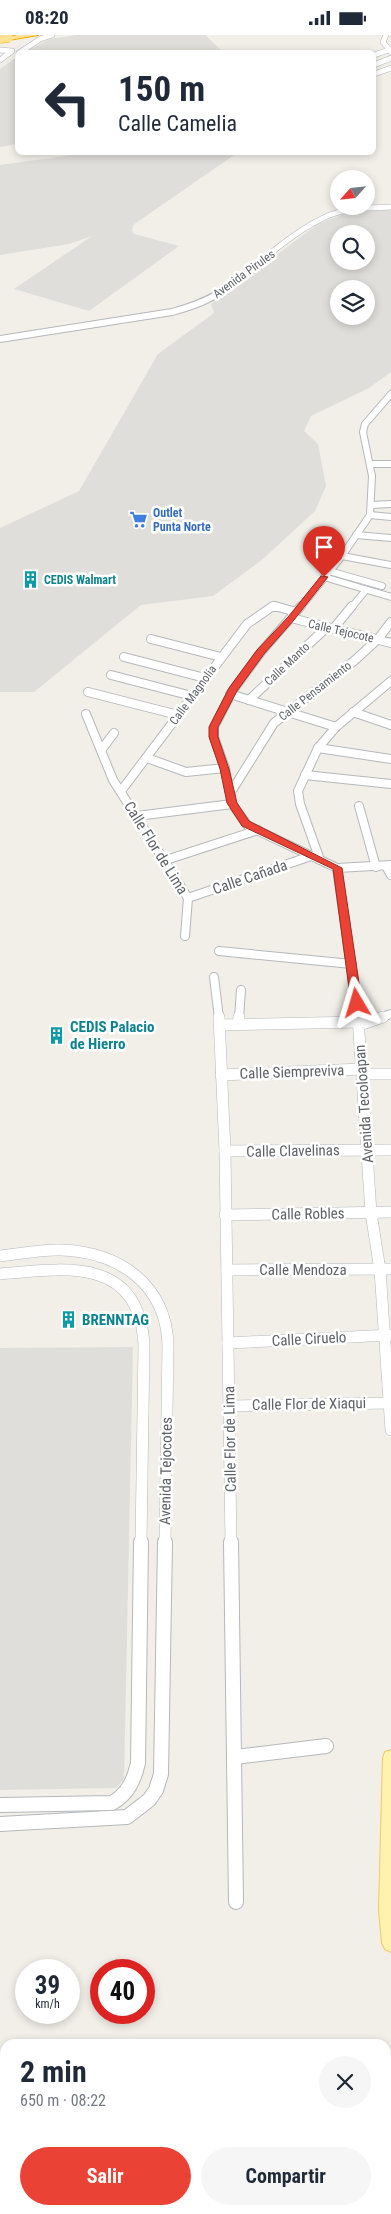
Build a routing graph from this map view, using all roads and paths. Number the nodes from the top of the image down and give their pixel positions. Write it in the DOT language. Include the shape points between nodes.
graph roads {
  1 [pos="35,35"];
  2 [pos="52,35"];
  3 [pos="386,35"];
  4 [pos="24,36"];
  5 [pos="7,37"];
  6 [pos="0,40"];
  7 [pos="0,50"];
  8 [pos="23,50"];
  9 [pos="389,50"];
  10 [pos="376,53"];
  11 [pos="15,55"];
  12 [pos="391,57"];
  13 [pos="0,61"];
  14 [pos="376,63"];
  15 [pos="0,65"];
  16 [pos="391,67"];
  17 [pos="376,72"];
  18 [pos="391,207"];
  19 [pos="0,339"];
  20 [pos="391,394"];
  21 [pos="370,464"];
  22 [pos="391,464"];
  23 [pos="391,504"];
  24 [pos="371,505"];
  25 [pos="370,515"];
  26 [pos="391,517"];
  27 [pos="356,535"];
  28 [pos="391,538"];
  29 [pos="342,556"];
  30 [pos="391,565"];
  31 [pos="326,574"];
  32 [pos="382,586"];
  33 [pos="366,590"];
  34 [pos="391,597"];
  35 [pos="274,606"];
  36 [pos="294,615"];
  37 [pos="391,623"];
  38 [pos="330,629"];
  39 [pos="150,639"];
  40 [pos="378,639"];
  41 [pos="391,643"];
  42 [pos="124,657"];
  43 [pos="220,657"];
  44 [pos="110,675"];
  45 [pos="205,678"];
  46 [pos="391,681"];
  47 [pos="88,692"];
  48 [pos="230,695"];
  49 [pos="192,696"];
  50 [pos="249,700"];
  51 [pos="288,711"];
  52 [pos="353,712"];
  53 [pos="86,714"];
  54 [pos="178,715"];
  55 [pos="391,725"];
  56 [pos="336,727"];
  57 [pos="114,733"];
  58 [pos="318,748"];
  59 [pos="102,749"];
  60 [pos="147,758"];
  61 [pos="391,759"];
  62 [pos="225,769"];
  63 [pos="305,775"];
  64 [pos="391,784"];
  65 [pos="120,791"];
  66 [pos="231,792"];
  67 [pos="232,803"];
  68 [pos="358,806"];
  69 [pos="137,817"];
  70 [pos="258,830"];
  71 [pos="311,857"];
  72 [pos="166,860"];
  73 [pos="320,860"];
  74 [pos="389,866"];
  75 [pos="376,867"];
  76 [pos="337,868"];
  77 [pos="391,875"];
  78 [pos="188,898"];
  79 [pos="185,936"];
  80 [pos="219,951"];
  81 [pos="352,964"];
  82 [pos="214,977"];
  83 [pos="241,990"];
  84 [pos="391,1014"];
  85 [pos="359,1023"];
  86 [pos="238,1024"];
  87 [pos="220,1025"];
  88 [pos="362,1069"];
  89 [pos="391,1074"];
  90 [pos="221,1075"];
  91 [pos="368,1150"];
  92 [pos="391,1150"];
  93 [pos="225,1151"];
  94 [pos="391,1212"];
  95 [pos="370,1213"];
  96 [pos="225,1215"];
  97 [pos="0,1256"];
  98 [pos="385,1269"];
  99 [pos="227,1270"];
  100 [pos="0,1274"];
  101 [pos="388,1335"];
  102 [pos="228,1343"];
  103 [pos="388,1403"];
  104 [pos="230,1406"];
  105 [pos="391,1430"];
  106 [pos="326,1746"];
  107 [pos="235,1757"];
  108 [pos="391,1758"];
  109 [pos="0,1805"];
  110 [pos="0,1824"];
  111 [pos="236,1902"];
  112 [pos="391,1943"];
  1 -- 4 [label="highway"];
  2 -- 8 [label="street"];
  3 -- 9 [label="street" via="383,42"];
  4 -- 5 [label="highway"];
  5 -- 6 [label="highway, bridge"];
  7 -- 13 [label="street" via="12,51"];
  9 -- 10 [label="street"];
  11 -- 15 [label="street"];
  12 -- 14 [label="street"];
  16 -- 17 [label="street"];
  18 -- 19 [label="street, Avenida Pirules" via="359,208 320,220 217,295 195,306"];
  20 -- 21 [label="street" via="365,424 363,432"];
  21 -- 22 [label="street"];
  21 -- 24 [label="street"];
  23 -- 24 [label="street"];
  24 -- 25 [label="street"];
  25 -- 26 [label="street"];
  25 -- 27 [label="street"];
  27 -- 28 [label="street"];
  27 -- 29 [label="street"];
  29 -- 30 [label="street"];
  29 -- 31 [label="street"];
  31 -- 32 [label="street"];
  31 -- 33 [label="street"];
  31 -- 36 [label="street"];
  33 -- 34 [label="street"];
  33 -- 38 [label="street, Calle Manto"];
  35 -- 36 [label="street, Calle Tejocote"];
  35 -- 43 [label="street, Calle Magnolia" via="247,624"];
  36 -- 38 [label="street, Calle Tejocote"];
  36 -- 48 [label="street" via="260,652"];
  37 -- 40 [label="street, Calle Pensamiento"];
  38 -- 40 [label="street, Calle Tejocote"];
  38 -- 50 [label="street, Calle Manto"];
  39 -- 43 [label="street"];
  40 -- 41 [label="street, Calle Tejocote"];
  40 -- 51 [label="street, Calle Pensamiento"];
  42 -- 45 [label="street"];
  43 -- 45 [label="street, Calle Magnolia"];
  44 -- 49 [label="street"];
  45 -- 49 [label="street, Calle Magnolia"];
  46 -- 52 [label="street"];
  47 -- 54 [label="street"];
  48 -- 50 [label="street"];
  48 -- 62 [label="street" via="214,727 214,737"];
  49 -- 54 [label="street, Calle Magnolia"];
  50 -- 51 [label="street"];
  51 -- 56 [label="street"];
  51 -- 66 [label="street, Calle Pensamiento" via="274,723"];
  52 -- 55 [label="street"];
  52 -- 56 [label="street"];
  53 -- 59 [label="street, Calle Flor de Lima"];
  54 -- 60 [label="street, Calle Magnolia"];
  56 -- 58 [label="street"];
  57 -- 59 [label="street"];
  58 -- 61 [label="street"];
  58 -- 63 [label="street"];
  59 -- 65 [label="street, Calle Flor de Lima"];
  60 -- 62 [label="street" via="186,772"];
  60 -- 65 [label="street, Calle Magnolia"];
  62 -- 66 [label="street"];
  63 -- 64 [label="street"];
  63 -- 73 [label="street" via="298,791 300,804"];
  65 -- 69 [label="street, Calle Flor de Lima"];
  66 -- 67 [label="street"];
  67 -- 69 [label="street"];
  67 -- 70 [label="street" via="245,823"];
  68 -- 75 [label="street"];
  69 -- 72 [label="street, Calle Flor de Lima"];
  70 -- 71 [label="street"];
  70 -- 72 [label="street"];
  71 -- 73 [label="street"];
  71 -- 78 [label="street, Calle Cañada"];
  72 -- 78 [label="street, Calle Flor de Lima"];
  73 -- 76 [label="street"];
  74 -- 75 [label="street"];
  74 -- 77 [label="street"];
  75 -- 76 [label="street"];
  76 -- 81 [label="street, Avenida Tecoloapan"];
  78 -- 79 [label="street, Calle Flor de Lima"];
  80 -- 81 [label="street"];
  81 -- 85 [label="street, Avenida Tecoloapan"];
  82 -- 87 [label="street, Calle Flor de Lima"];
  83 -- 86 [label="street"];
  84 -- 85 [label="street"];
  85 -- 86 [label="street"];
  85 -- 88 [label="street, Avenida Tecoloapan"];
  86 -- 87 [label="street"];
  87 -- 90 [label="street, Calle Flor de Lima"];
  88 -- 89 [label="street, Calle Siempreviva" via="370,1074"];
  88 -- 90 [label="street, Calle Siempreviva"];
  88 -- 91 [label="street, Avenida Tecoloapan"];
  90 -- 93 [label="street, Calle Flor de Lima"];
  91 -- 92 [label="street, Calle Clavelinas"];
  91 -- 93 [label="street, Calle Clavelinas"];
  91 -- 95 [label="street, Avenida Tecoloapan"];
  93 -- 96 [label="street, Calle Flor de Lima"];
  94 -- 95 [label="street, Calle Robles"];
  95 -- 96 [label="street, Calle Robles"];
  95 -- 98 [label="street, Avenida Tecoloapan"];
  96 -- 99 [label="street, Calle Flor de Lima"];
  97 -- 110 [label="street, Avenida Tejocotes" via="60,1250 100,1256 128,1268 148,1287 166,1324 168,1382 160,1774 156,1790 138,1810 116,1819"];
  98 -- 99 [label="street, Calle Mendoza"];
  98 -- 101 [label="street, Avenida Tecoloapan"];
  99 -- 102 [label="street, Calle Flor de Lima"];
  100 -- 109 [label="street, Avenida Tejocotes" via="86,1269 104,1275 129,1293 142,1324 143,1383 138,1763 134,1778 121,1798 112,1803"];
  101 -- 102 [label="street, Calle Ciruelo"];
  101 -- 103 [label="street, Avenida Tecoloapan"];
  102 -- 104 [label="street, Calle Flor de Lima"];
  103 -- 104 [label="street, Calle Flor de Xiaqui"];
  103 -- 105 [label="street, Avenida Tecoloapan"];
  104 -- 107 [label="street, Calle Flor de Lima"];
  106 -- 107 [label="street"];
  107 -- 111 [label="street, Calle Flor de Lima"];
  108 -- 112 [label="main road" via="388,1910"];
}
